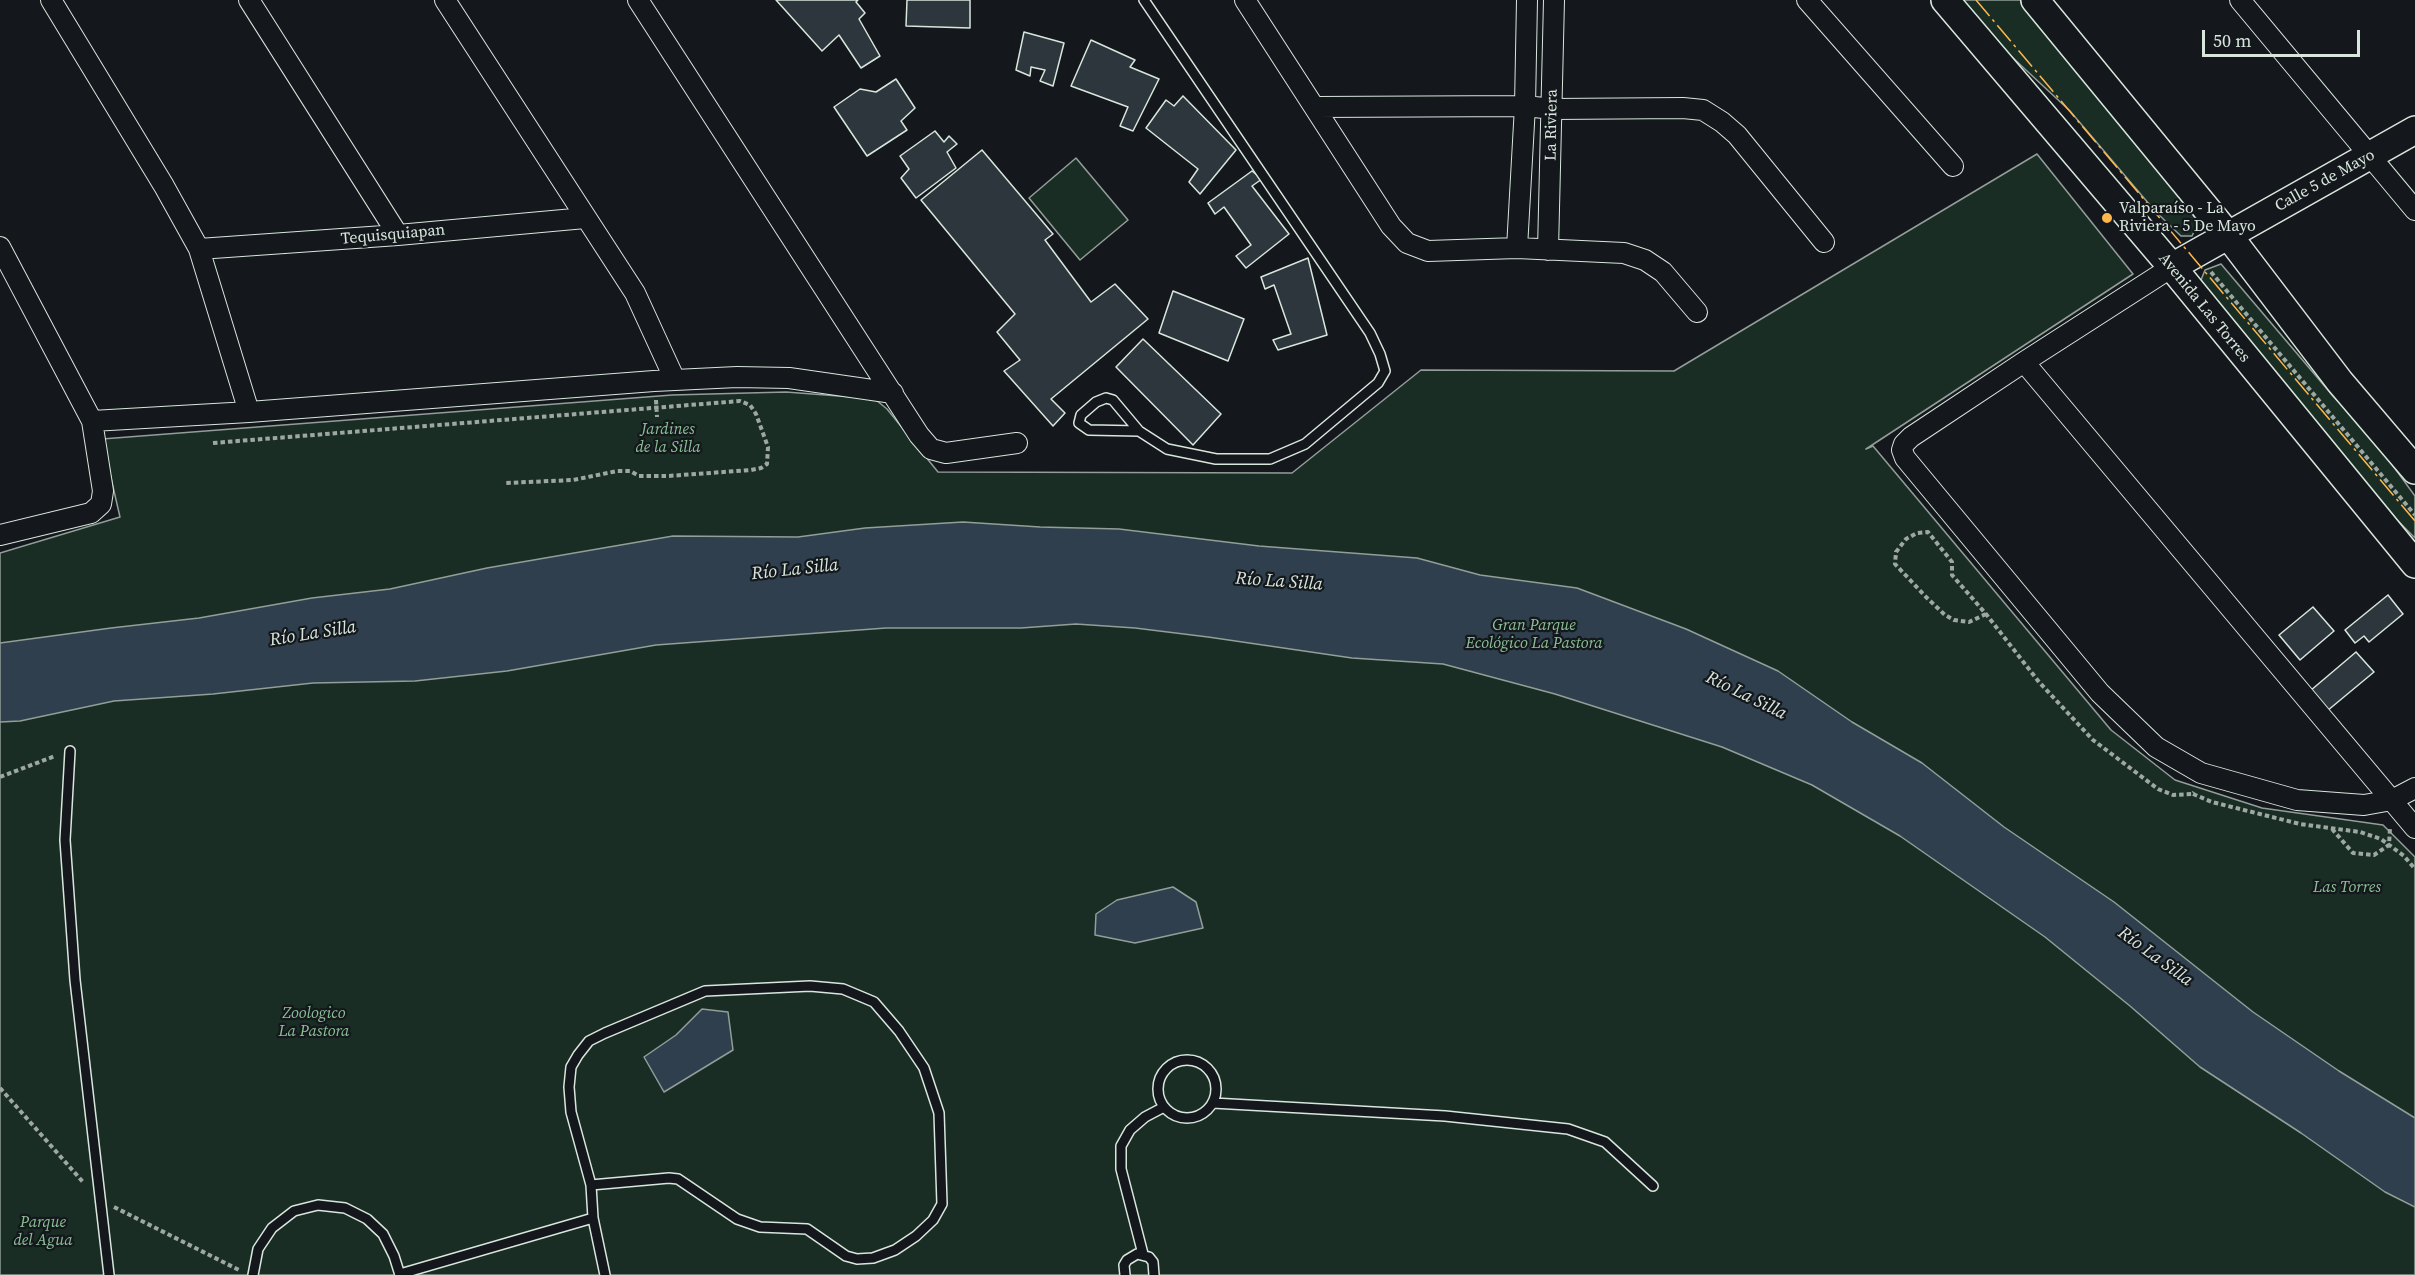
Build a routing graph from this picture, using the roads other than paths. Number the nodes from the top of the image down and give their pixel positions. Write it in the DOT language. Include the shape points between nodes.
graph roads {
  1 [pos="51,0"];
  2 [pos="249,0"];
  3 [pos="445,0"];
  4 [pos="638,0"];
  5 [pos="1144,0"];
  6 [pos="1245,0"];
  7 [pos="1527,0"];
  8 [pos="1554,0"];
  9 [pos="1806,0"];
  10 [pos="1945,0"];
  11 [pos="2035,0"];
  12 [pos="2240,0"];
  13 [pos="1525,106"];
  14 [pos="1316,107"];
  15 [pos="1553,108"];
  16 [pos="2415,130"];
  17 [pos="2370,156"];
  18 [pos="1953,166"];
  19 [pos="2415,210"];
  20 [pos="585,218"];
  21 [pos="398,235"];
  22 [pos="2228,235"];
  23 [pos="1824,242"];
  24 [pos="0,247"];
  25 [pos="1517,248"];
  26 [pos="200,249"];
  27 [pos="1548,250"];
  28 [pos="2172,267"];
  29 [pos="1697,312"];
  30 [pos="2024,362"];
  31 [pos="675,380"];
  32 [pos="893,393"];
  33 [pos="249,412"];
  34 [pos="92,421"];
  35 [pos="1139,431"];
  36 [pos="1017,443"];
  37 [pos="2415,470"];
  38 [pos="0,535"];
  39 [pos="2413,561"];
  40 [pos="70,751"];
  41 [pos="2415,788"];
  42 [pos="2392,800"];
  43 [pos="2415,828"];
  44 [pos="1213,1103"];
  45 [pos="1164,1107"];
  46 [pos="591,1185"];
  47 [pos="1653,1186"];
  48 [pos="593,1218"];
  49 [pos="1143,1254"];
  50 [pos="400,1274"];
  51 [pos="109,1275"];
  52 [pos="253,1275"];
  53 [pos="605,1275"];
  54 [pos="1125,1275"];
  55 [pos="1155,1275"];
  1 -- 26 [label="street"];
  2 -- 21 [label="street"];
  3 -- 20 [label="street"];
  4 -- 32 [label="street"];
  5 -- 35 [label="lane" via="1370,333 1384,371 1378,382 1305,444 1270,459 1191,455 1167,449"];
  6 -- 14 [label="street"];
  7 -- 13 [label="street, La Riviera"];
  8 -- 15 [label="street, La Riviera"];
  9 -- 18 [label="street"];
  10 -- 28 [label="main road, Avenida Las Torres"];
  11 -- 22 [label="main road"];
  12 -- 17 [label="street"];
  13 -- 14 [label="street"];
  13 -- 15 [label="street"];
  13 -- 25 [label="street, La Riviera"];
  14 -- 25 [label="street" via="1391,225 1407,243 1428,251"];
  15 -- 23 [label="street" via="1703,110 1737,135"];
  15 -- 27 [label="street, La Riviera"];
  16 -- 17 [label="main road, Calle 5 de Mayo"];
  17 -- 19 [label="street"];
  17 -- 22 [label="main road, Calle 5 de Mayo"];
  20 -- 21 [label="street, Tequisquiapan"];
  20 -- 31 [label="street" via="635,293"];
  21 -- 26 [label="street, Tequisquiapan"];
  22 -- 28 [label="main road, Calle 5 de Mayo"];
  22 -- 37 [label="main road" via="2340,382"];
  24 -- 34 [label="street"];
  25 -- 27 [label="street"];
  26 -- 33 [label="street"];
  27 -- 29 [label="street" via="1624,253 1645,260 1663,272"];
  28 -- 30 [label="street"];
  28 -- 39 [label="main road, Avenida Las Torres"];
  30 -- 42 [label="street"];
  30 -- 42 [label="street" via="1911,437 1902,450 2100,693 2156,747 2201,773 2297,800 2364,805"];
  31 -- 32 [label="street" via="789,378"];
  31 -- 33 [label="street"];
  32 -- 36 [label="street" via="931,449 946,453"];
  33 -- 34 [label="street"];
  34 -- 38 [label="street" via="103,491 101,504 91,513"];
  35 -- 35 [label="lane" via="1113,400 1106,398 1096,402 1079,423 1089,430"];
  40 -- 51 [label="lane" via="65,840 75,980"];
  41 -- 42 [label="street"];
  42 -- 43 [label="street"];
  44 -- 45 [label="lane" via="1206,1112 1184,1118"];
  44 -- 45 [label="lane" via="1216,1080 1201,1062 1190,1059 1168,1065 1161,1074 1157,1085"];
  44 -- 47 [label="lane" via="1445,1116 1568,1129 1605,1142"];
  45 -- 49 [label="lane" via="1130,1130 1121,1146 1120,1169"];
  46 -- 46 [label="lane" via="569,1087 571,1067 578,1055 589,1041 705,991 810,986 843,989 874,1002 899,1030 924,1068 939,1113 942,1204 933,1220 916,1236 873,1258 846,1256 807,1229 760,1227 737,1219 678,1179"];
  46 -- 48 [label="lane"];
  48 -- 50 [label="lane"];
  48 -- 53 [label="lane"];
  49 -- 54 [label="lane" via="1127,1260"];
  49 -- 55 [label="lane" via="1153,1262"];
  50 -- 52 [label="lane" via="382,1234 367,1219 345,1208 318,1205 294,1211 272,1228 258,1249"];
}
